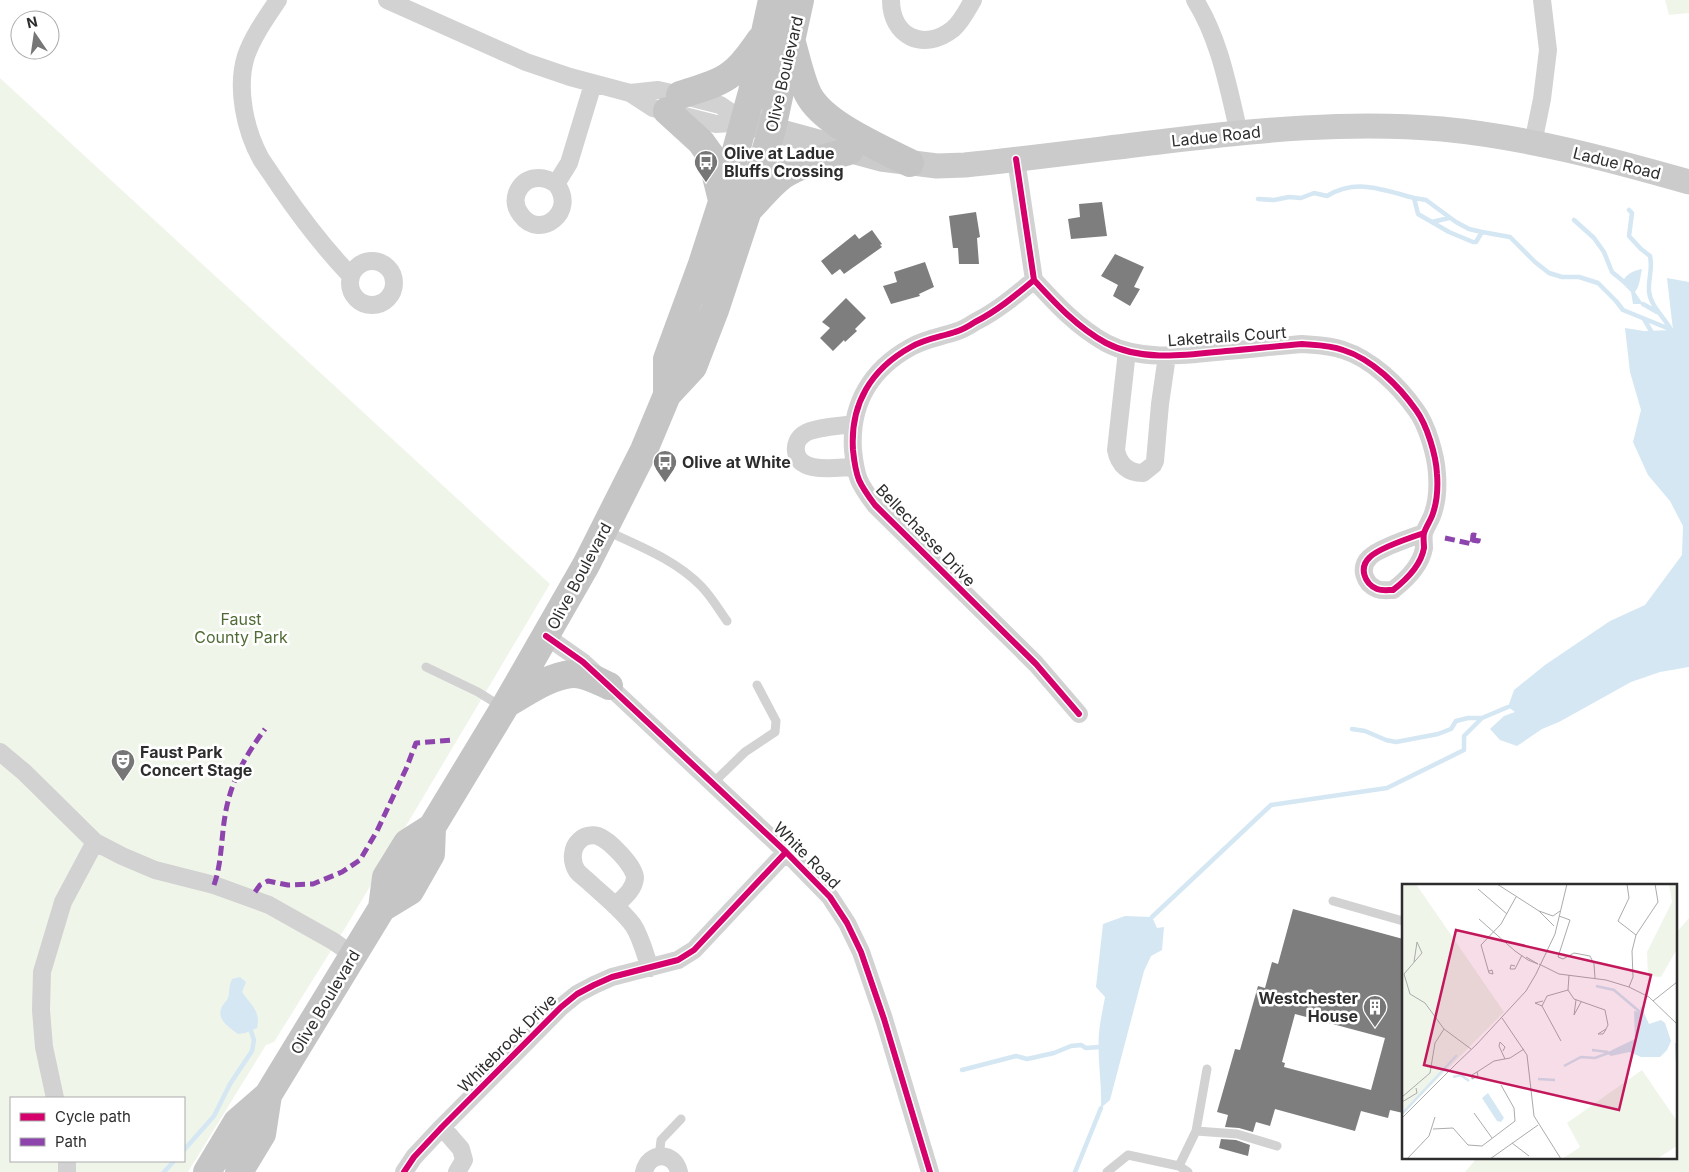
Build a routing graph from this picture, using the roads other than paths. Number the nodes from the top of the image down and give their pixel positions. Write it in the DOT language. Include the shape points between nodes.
graph roads {
  1 [pos="278,0"];
  2 [pos="388,0"];
  3 [pos="772,0"];
  4 [pos="800,0"];
  5 [pos="891,0"];
  6 [pos="973,0"];
  7 [pos="1195,0"];
  8 [pos="1542,0"];
  9 [pos="765,33"];
  10 [pos="792,42"];
  11 [pos="593,84"];
  12 [pos="674,103"];
  13 [pos="745,122"];
  14 [pos="772,130"];
  15 [pos="1239,133"];
  16 [pos="1533,143"];
  17 [pos="849,151"];
  18 [pos="1016,159"];
  19 [pos="910,163"];
  20 [pos="1689,182"];
  21 [pos="556,184"];
  22 [pos="722,202"];
  23 [pos="748,210"];
  24 [pos="351,276"];
  25 [pos="1034,280"];
  26 [pos="1126,351"];
  27 [pos="1167,356"];
  28 [pos="667,395"];
  29 [pos="854,424"];
  30 [pos="854,467"];
  31 [pos="604,530"];
  32 [pos="1424,533"];
  33 [pos="727,621"];
  34 [pos="546,636"];
  35 [pos="426,667"];
  36 [pos="757,685"];
  37 [pos="609,686"];
  38 [pos="505,706"];
  39 [pos="1079,714"];
  40 [pos="0,752"];
  41 [pos="712,784"];
  42 [pos="95,842"];
  43 [pos="786,852"];
  44 [pos="1333,901"];
  45 [pos="616,906"];
  46 [pos="1402,921"];
  47 [pos="353,955"];
  48 [pos="650,968"];
  49 [pos="1207,1069"];
  50 [pos="268,1095"];
  51 [pos="55,1097"];
  52 [pos="680,1119"];
  53 [pos="442,1127"];
  54 [pos="1196,1130"];
  55 [pos="1277,1146"];
  56 [pos="659,1156"];
  57 [pos="1179,1166"];
  58 [pos="207,1172"];
  59 [pos="239,1172"];
  60 [pos="404,1172"];
  61 [pos="457,1172"];
  62 [pos="644,1172"];
  63 [pos="679,1172"];
  64 [pos="930,1172"];
  65 [pos="1107,1172"];
  66 [pos="1188,1172"];
  1 -- 24 [label="street" via="246,56 242,80 248,126 261,158 294,208"];
  2 -- 11 [label="street" via="526,62"];
  3 -- 9 [label="main road, Olive Boulevard"];
  4 -- 10 [label="main road, Olive Boulevard"];
  5 -- 6 [label="street" via="896,25 918,40 930,40 954,28"];
  7 -- 15 [label="street" via="1212,33"];
  8 -- 16 [label="street" via="1548,50"];
  9 -- 12 [label="main road" via="733,73"];
  9 -- 13 [label="main road, Olive Boulevard"];
  10 -- 14 [label="main road, Olive Boulevard"];
  10 -- 19 [label="main road" via="809,95 820,109 837,124"];
  11 -- 12 [label="street" via="630,93 653,108"];
  11 -- 21 [label="street" via="568,163"];
  12 -- 13 [label="street" via="716,124"];
  12 -- 22 [label="main road" via="711,156"];
  13 -- 14 [label="main road, Ladue Road"];
  13 -- 22 [label="main road, Olive Boulevard"];
  14 -- 17 [label="main road, Ladue Road"];
  14 -- 23 [label="main road, Olive Boulevard"];
  15 -- 16 [label="main road, Ladue Road" via="1334,126 1442,129"];
  15 -- 18 [label="main road, Ladue Road"];
  16 -- 20 [label="main road, Ladue Road"];
  17 -- 19 [label="main road, Ladue Road"];
  17 -- 23 [label="main road" via="806,164 783,176"];
  18 -- 19 [label="main road, Ladue Road" via="965,165"];
  18 -- 25 [label="street"];
  22 -- 28 [label="main road, Olive Boulevard" via="667,359"];
  23 -- 28 [label="main road, Olive Boulevard" via="693,367"];
  25 -- 26 [label="street, Laketrails Court" via="1084,329"];
  25 -- 29 [label="street, Bellechasse Drive" via="978,321 895,356 878,371 864,391"];
  26 -- 27 [label="street, Laketrails Court"];
  26 -- 27 [label="street, Laketrails Court" via="1116,450 1121,465 1137,473 1144,473 1155,461"];
  27 -- 32 [label="street, Laketrails Court" via="1302,344 1324,345 1363,358 1400,390 1417,411 1434,452 1437,494 1433,515"];
  28 -- 31 [label="main road, Olive Boulevard"];
  29 -- 30 [label="street, Bellechasse Drive"];
  29 -- 30 [label="street" via="804,434 796,444 796,450 800,461 811,468"];
  30 -- 39 [label="street, Bellechasse Drive" via="863,490 880,511 1036,664"];
  31 -- 33 [label="lane" via="676,566 702,586"];
  31 -- 34 [label="main road, Olive Boulevard"];
  34 -- 37 [label="street, White Road" via="583,662"];
  34 -- 38 [label="main road, Olive Boulevard"];
  35 -- 38 [label="lane"];
  36 -- 41 [label="lane" via="776,721 775,732 745,752"];
  37 -- 38 [label="main road" via="571,674 548,681"];
  37 -- 41 [label="street, White Road"];
  38 -- 47 [label="main road, Olive Boulevard" via="432,827 407,843 386,877 382,908"];
  40 -- 42 [label="street"];
  41 -- 43 [label="street, White Road"];
  42 -- 47 [label="street" via="155,870 214,885 269,905"];
  42 -- 51 [label="street" via="63,902 42,972 43,1038"];
  43 -- 48 [label="street, Whitebrook Drive" via="694,950 678,960"];
  43 -- 64 [label="street, White Road" via="830,896 861,952"];
  44 -- 46 [label="lane"];
  45 -- 48 [label="street" via="633,925"];
  47 -- 50 [label="main road, Olive Boulevard"];
  48 -- 53 [label="street, Whitebrook Drive" via="612,977 577,994"];
  49 -- 54 [label="lane"];
  50 -- 58 [label="main road, Olive Boulevard" via="237,1122"];
  50 -- 59 [label="main road, Olive Boulevard" via="262,1134"];
  52 -- 56 [label="lane" via="661,1140"];
  53 -- 60 [label="street, Whitebrook Drive"];
  53 -- 61 [label="street" via="463,1153 464,1160"];
  54 -- 55 [label="lane" via="1237,1134"];
  54 -- 57 [label="lane"];
  56 -- 62 [label="street" via="647,1164"];
  56 -- 63 [label="street" via="673,1161"];
  57 -- 65 [label="lane" via="1128,1155"];
  57 -- 66 [label="lane"];
}
